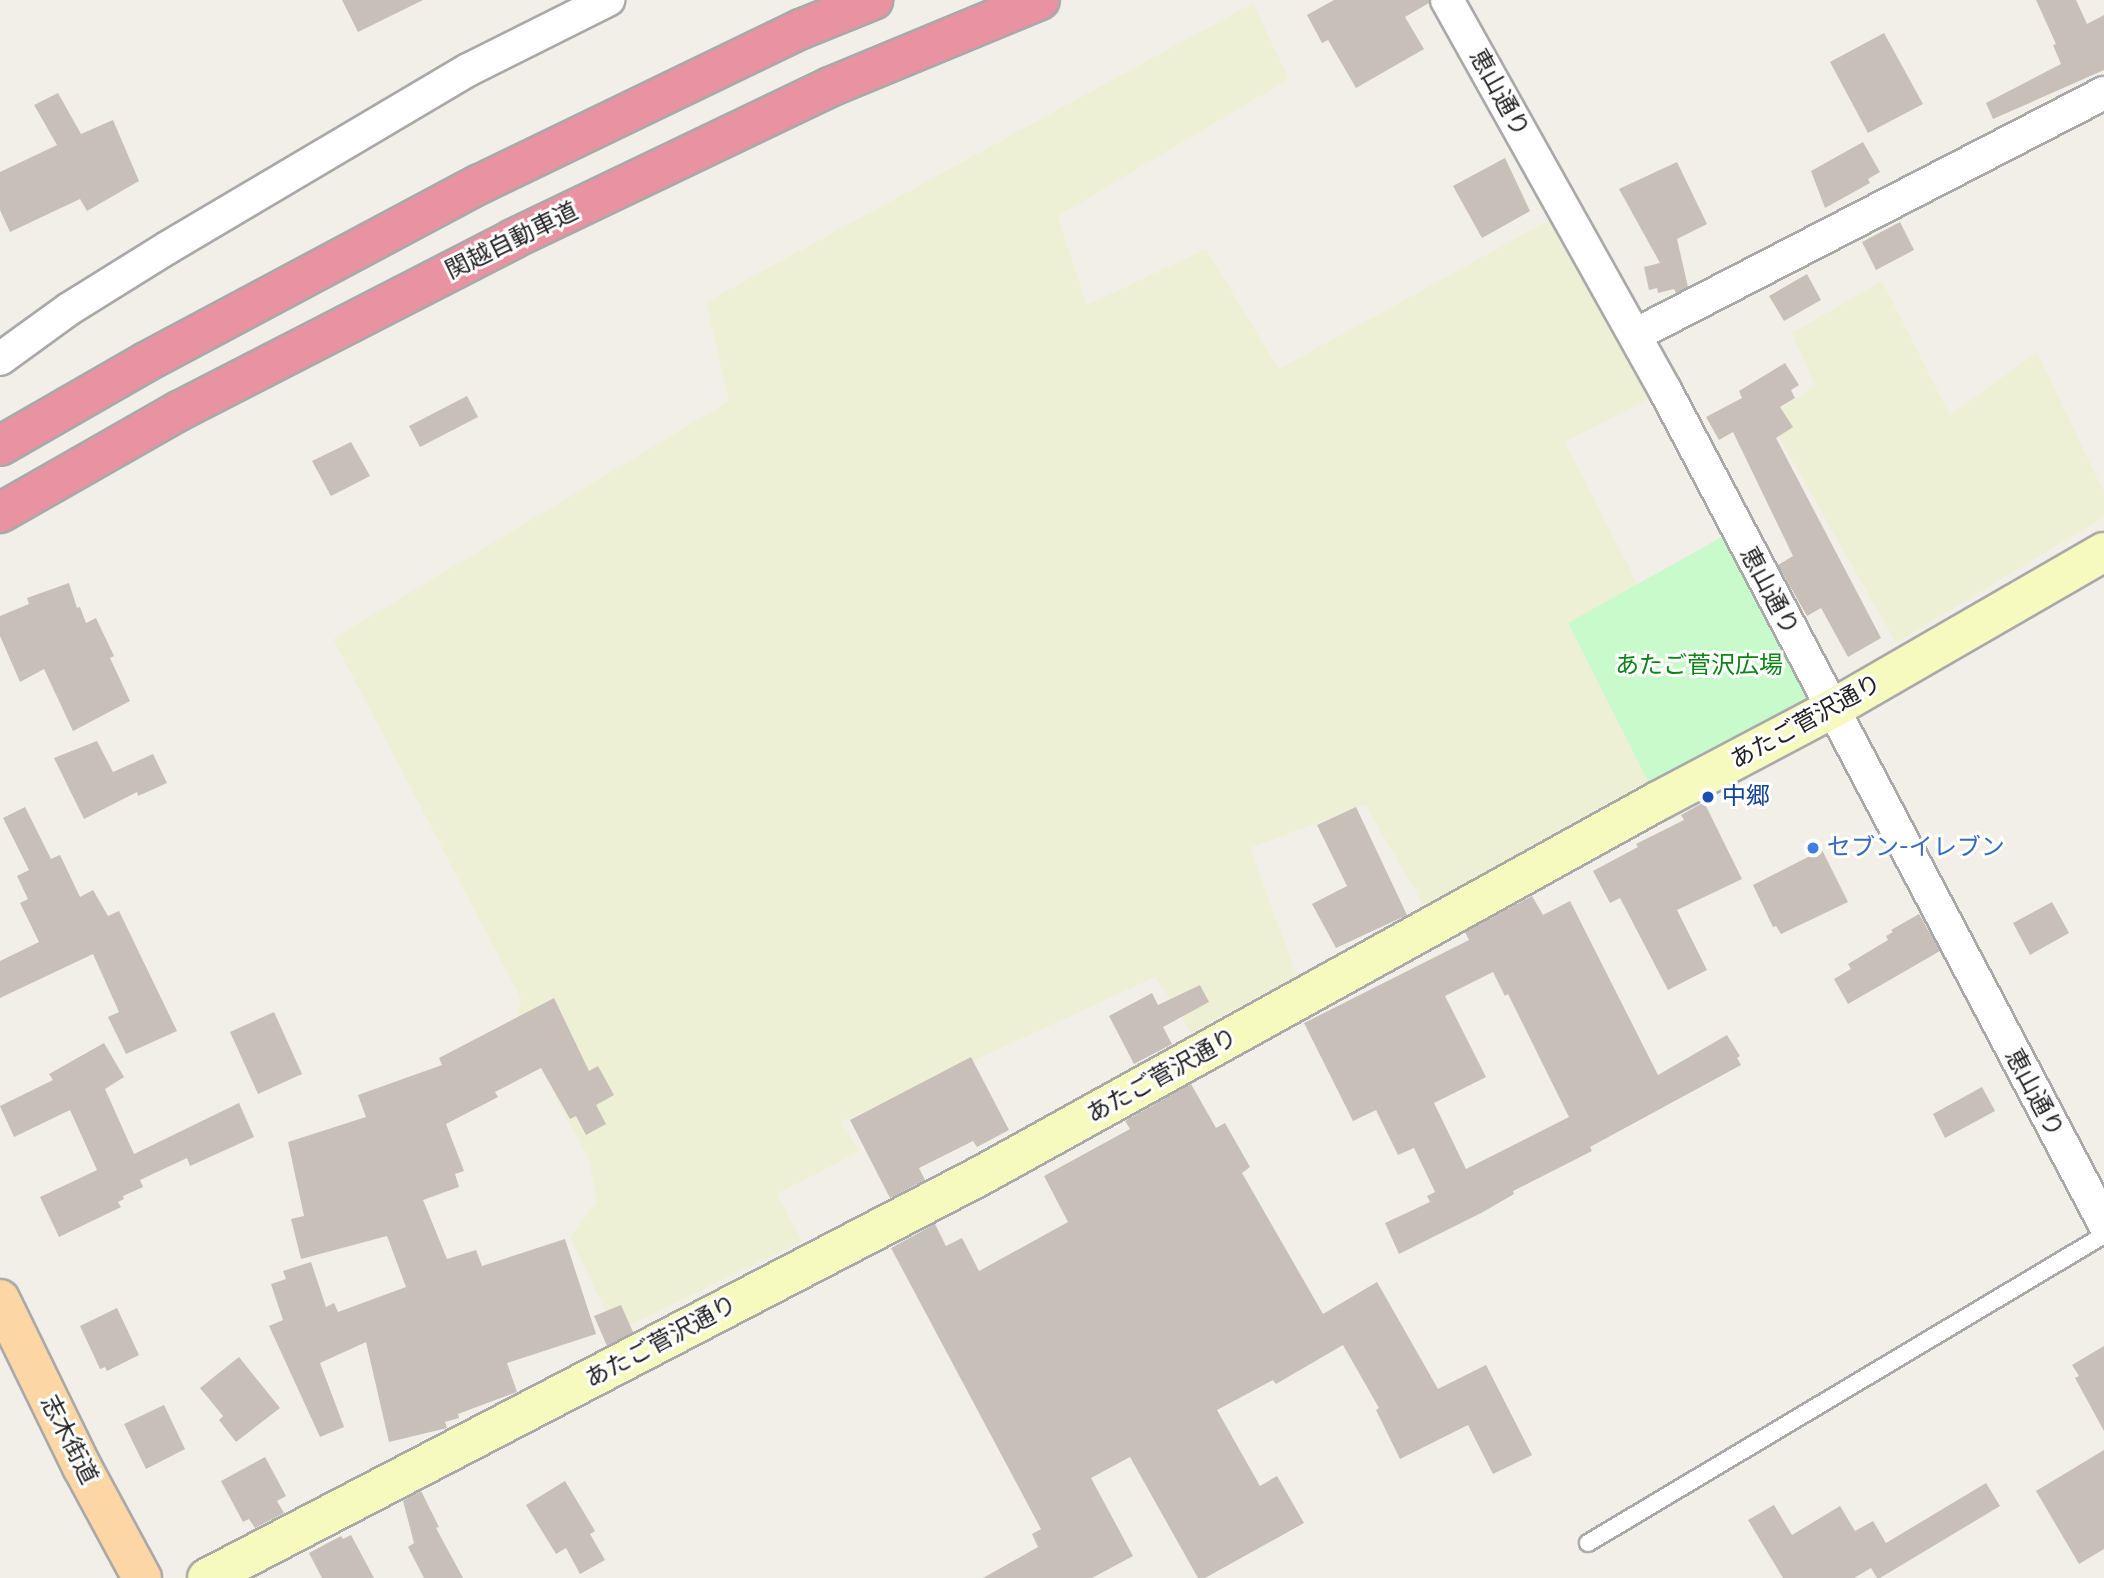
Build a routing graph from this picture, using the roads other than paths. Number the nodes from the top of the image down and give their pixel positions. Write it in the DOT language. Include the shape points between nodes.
graph roads {
  1 [pos="608,0"];
  2 [pos="873,0"];
  3 [pos="1040,0"];
  4 [pos="1447,0"];
  5 [pos="2104,93"];
  6 [pos="1634,335"];
  7 [pos="0,359"];
  8 [pos="0,446"];
  9 [pos="0,513"];
  10 [pos="2104,552"];
  11 [pos="1832,709"];
  12 [pos="2104,1223"];
  13 [pos="2104,1235"];
  14 [pos="0,1299"];
  15 [pos="1588,1543"];
  16 [pos="142,1578"];
  17 [pos="207,1578"];
  1 -- 7 [label="street" via="468,70 215,219 69,309"];
  2 -- 8 [label="highway" via="480,184 146,362"];
  3 -- 9 [label="highway, 関越自動車道" via="830,88 513,239 179,411"];
  4 -- 6 [label="street, 恵山通り"];
  5 -- 6 [label="street"];
  6 -- 11 [label="street, 恵山通り"];
  10 -- 11 [label="street, あたご菅沢通り"];
  11 -- 12 [label="street, 恵山通り"];
  11 -- 17 [label="street, あたご菅沢通り" via="980,1175"];
  13 -- 15 [label="lane"];
  14 -- 16 [label="main road, 志木街道"];
}
